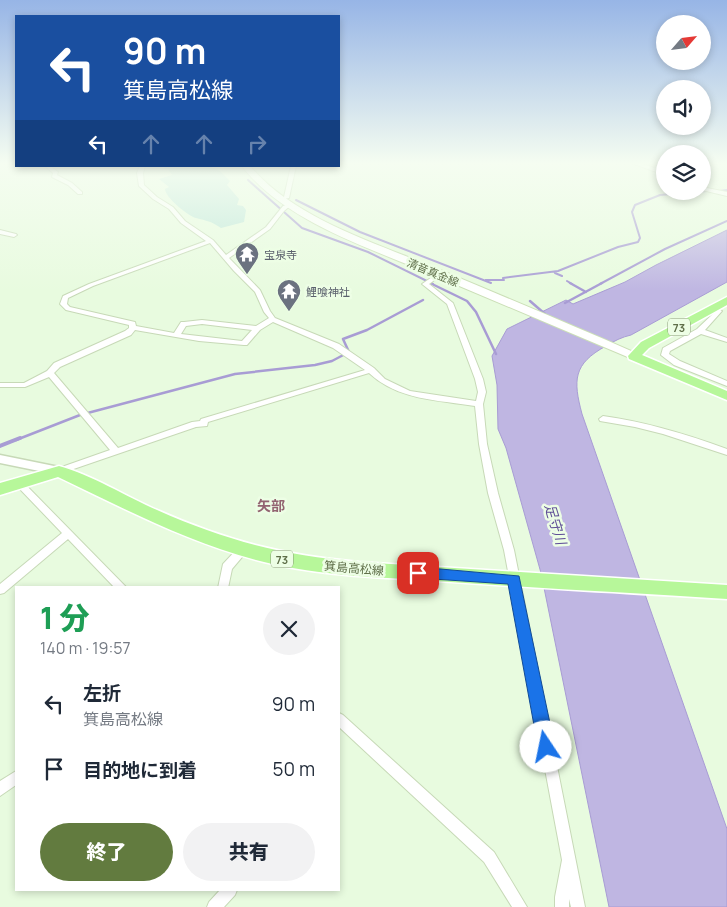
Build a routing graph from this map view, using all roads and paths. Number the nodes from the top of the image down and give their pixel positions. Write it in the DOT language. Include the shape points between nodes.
graph roads {
  1 [pos="168,206"];
  2 [pos="282,206"];
  3 [pos="0,232"];
  4 [pos="14,234"];
  5 [pos="210,241"];
  6 [pos="226,258"];
  7 [pos="433,279"];
  8 [pos="727,300"];
  9 [pos="712,308"];
  10 [pos="273,319"];
  11 [pos="133,328"];
  12 [pos="257,328"];
  13 [pos="700,331"];
  14 [pos="176,335"];
  15 [pos="727,340"];
  16 [pos="634,356"];
  17 [pos="371,370"];
  18 [pos="50,373"];
  19 [pos="727,384"];
  20 [pos="0,385"];
  21 [pos="727,396"];
  22 [pos="479,404"];
  23 [pos="603,419"];
  24 [pos="116,451"];
  25 [pos="727,452"];
  26 [pos="0,459"];
  27 [pos="60,471"];
  28 [pos="18,482"];
  29 [pos="0,489"];
  30 [pos="69,533"];
  31 [pos="243,550"];
  32 [pos="518,580"];
  33 [pos="120,586"];
  34 [pos="223,586"];
  35 [pos="0,590"];
  36 [pos="727,592"];
  37 [pos="340,720"];
  38 [pos="15,779"];
  39 [pos="0,789"];
  40 [pos="568,858"];
  41 [pos="229,891"];
  42 [pos="214,907"];
  43 [pos="520,907"];
  44 [pos="562,907"];
  45 [pos="578,907"];
  1 -- 5 [label="street" via="183,222"];
  2 -- 6 [label="street" via="266,230"];
  2 -- 7 [label="main road, 清音真金線"];
  3 -- 4 [label="street"];
  5 -- 6 [label="street"];
  5 -- 11 [label="street" via="74,292 62,302 68,309 132,324"];
  6 -- 10 [label="street" via="258,291"];
  7 -- 16 [label="main road, 清音真金線" via="512,304"];
  7 -- 22 [label="street" via="425,284 450,302 455,311 479,379 482,392"];
  8 -- 9 [label="main road, 73"];
  9 -- 13 [label="street" via="719,311"];
  9 -- 16 [label="main road, 73" via="645,345"];
  10 -- 12 [label="street"];
  10 -- 17 [label="street" via="336,346"];
  11 -- 14 [label="street"];
  11 -- 18 [label="street" via="57,365"];
  12 -- 14 [label="street" via="194,322 184,324"];
  12 -- 14 [label="street" via="244,343"];
  13 -- 15 [label="street"];
  13 -- 19 [label="street" via="666,350 666,355 677,363"];
  16 -- 21 [label="main road"];
  17 -- 22 [label="street" via="382,381 408,393"];
  17 -- 24 [label="street"];
  18 -- 20 [label="street" via="25,385"];
  18 -- 24 [label="street"];
  22 -- 32 [label="street" via="493,493"];
  23 -- 25 [label="street" via="669,432"];
  24 -- 27 [label="street"];
  26 -- 27 [label="street"];
  27 -- 28 [label="main road"];
  27 -- 31 [label="main road, 箕島高松線 / 73" via="201,536"];
  28 -- 29 [label="main road"];
  28 -- 30 [label="street"];
  30 -- 33 [label="street"];
  30 -- 35 [label="street"];
  31 -- 32 [label="main road, 箕島高松線 / 73" via="341,568"];
  31 -- 34 [label="street" via="227,566"];
  32 -- 36 [label="main road, 箕島高松線 / 73"];
  32 -- 40 [label="street"];
  37 -- 43 [label="street" via="479,847"];
  38 -- 39 [label="street"];
  40 -- 44 [label="street"];
  40 -- 45 [label="street"];
  41 -- 42 [label="street"];
}
